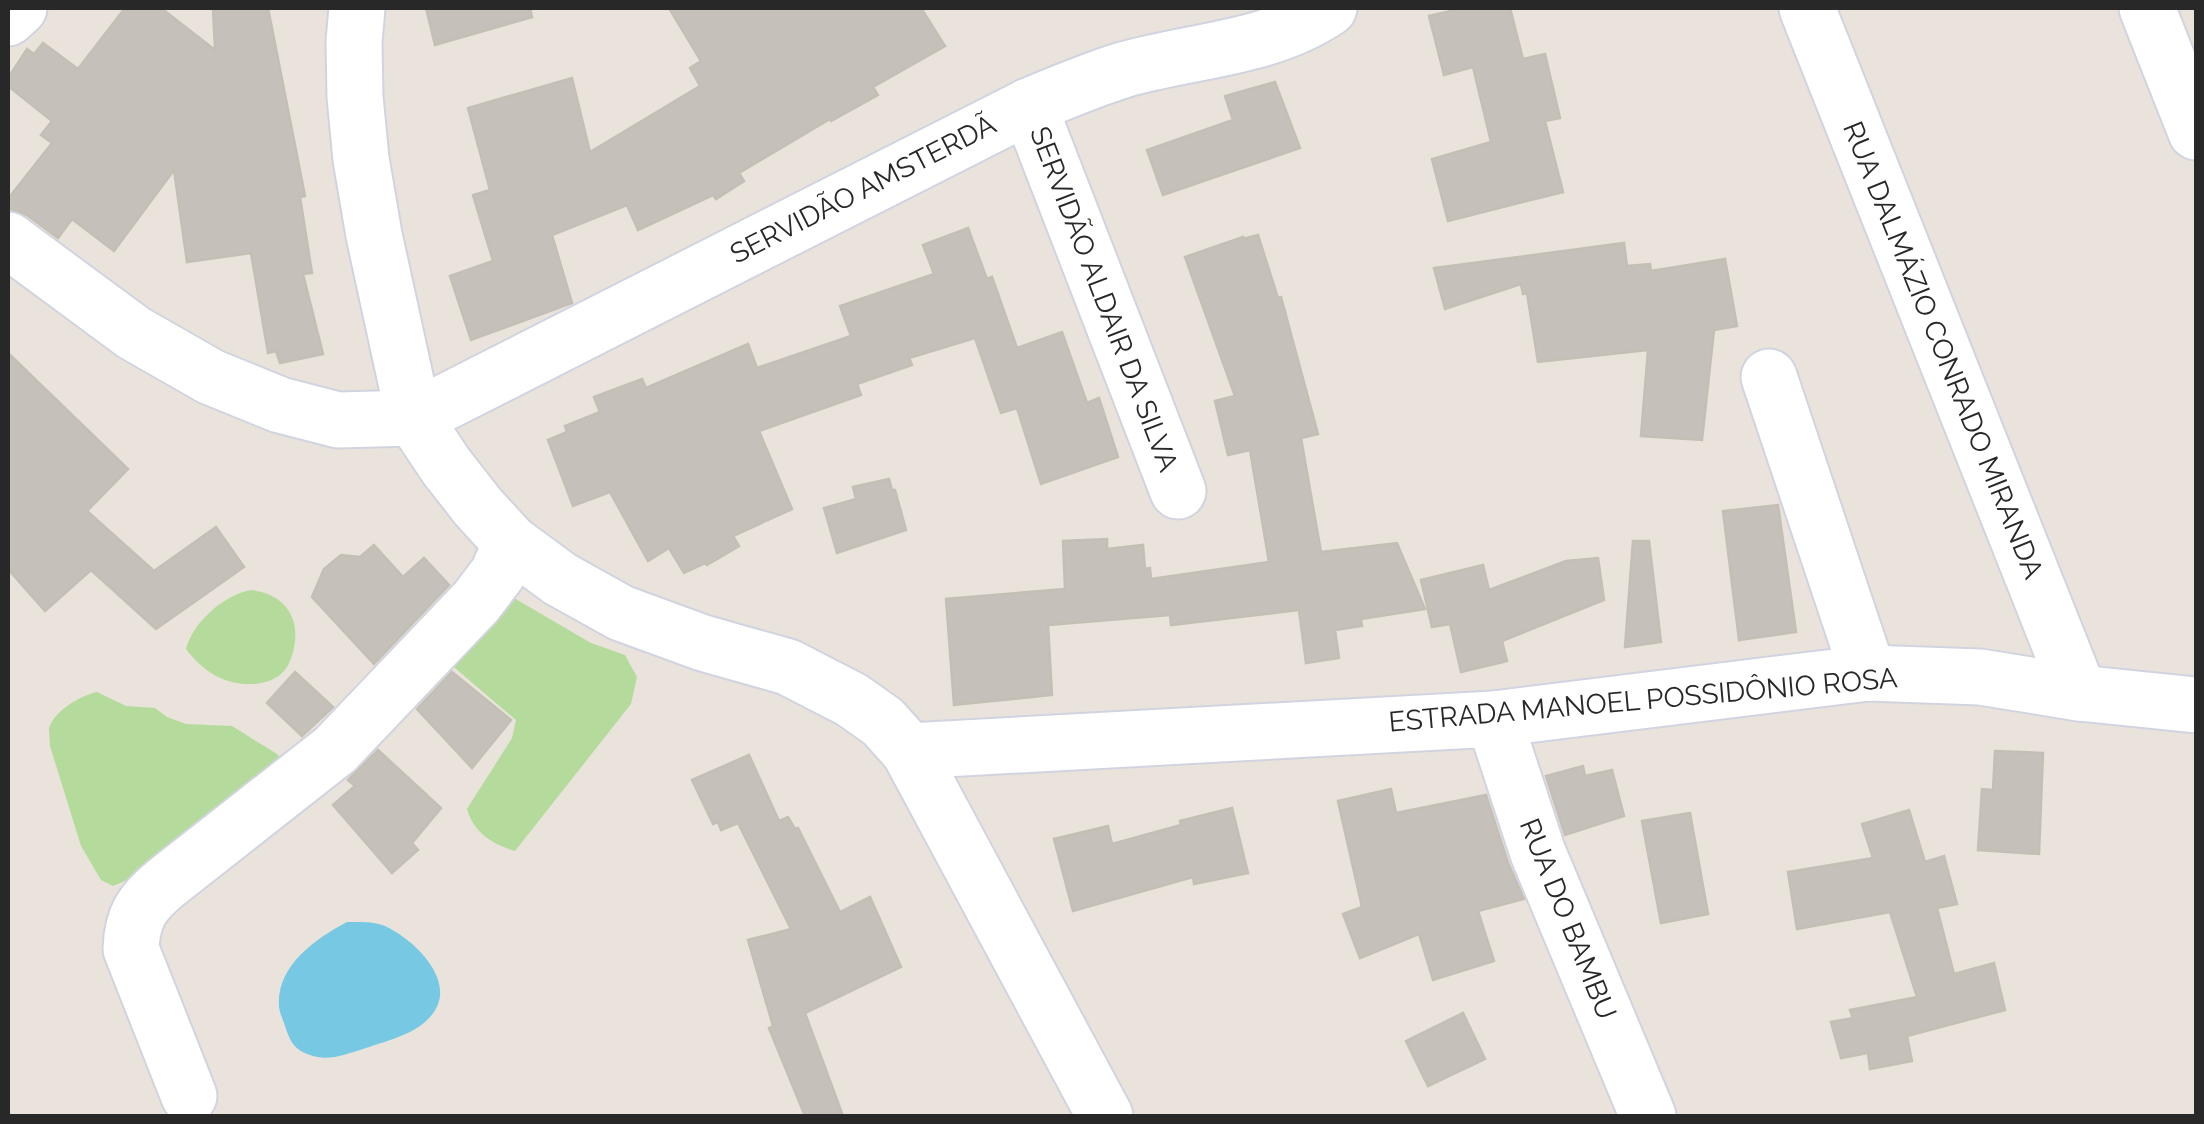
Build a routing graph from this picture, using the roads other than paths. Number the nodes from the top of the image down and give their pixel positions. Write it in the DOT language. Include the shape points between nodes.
graph roads {
  1 [pos="18,8"];
  2 [pos="356,8"];
  3 [pos="1330,8"];
  4 [pos="1806,8"];
  5 [pos="2147,8"];
  6 [pos="8,18"];
  7 [pos="1028,106"];
  8 [pos="2196,132"];
  9 [pos="13,251"];
  10 [pos="1769,376"];
  11 [pos="414,418"];
  12 [pos="1178,491"];
  13 [pos="512,543"];
  14 [pos="1868,672"];
  15 [pos="2079,693"];
  16 [pos="2196,705"];
  17 [pos="1494,719"];
  18 [pos="908,751"];
  19 [pos="189,1096"];
  20 [pos="1105,1116"];
  21 [pos="1648,1116"];
  1 -- 6 [label="street"];
  2 -- 11 [label="street" via="362,159"];
  3 -- 7 [label="street, SERVIDÃO AMSTERDÃ" via="1266,38 1124,70"];
  4 -- 15 [label="street, RUA DALMÁZIO CONRADO MIRANDA"];
  5 -- 8 [label="street"];
  7 -- 11 [label="street, SERVIDÃO AMSTERDÃ"];
  7 -- 12 [label="street, SERVIDÃO ALDAIR DA SILVA"];
  9 -- 11 [label="street" via="211,377 338,420"];
  10 -- 14 [label="street"];
  11 -- 13 [label="street" via="456,480"];
  13 -- 18 [label="street" via="621,613 788,667 852,700"];
  13 -- 19 [label="street" via="476,602 335,750 139,910 131,949"];
  14 -- 15 [label="street, ESTRADA MANOEL POSSIDÔNIO ROSA" via="1980,677"];
  14 -- 17 [label="street, ESTRADA MANOEL POSSIDÔNIO ROSA"];
  15 -- 16 [label="street, ESTRADA MANOEL POSSIDÔNIO ROSA"];
  17 -- 18 [label="street, ESTRADA MANOEL POSSIDÔNIO ROSA"];
  17 -- 21 [label="street, RUA DO BAMBU" via="1538,853"];
  18 -- 20 [label="street"];
}
